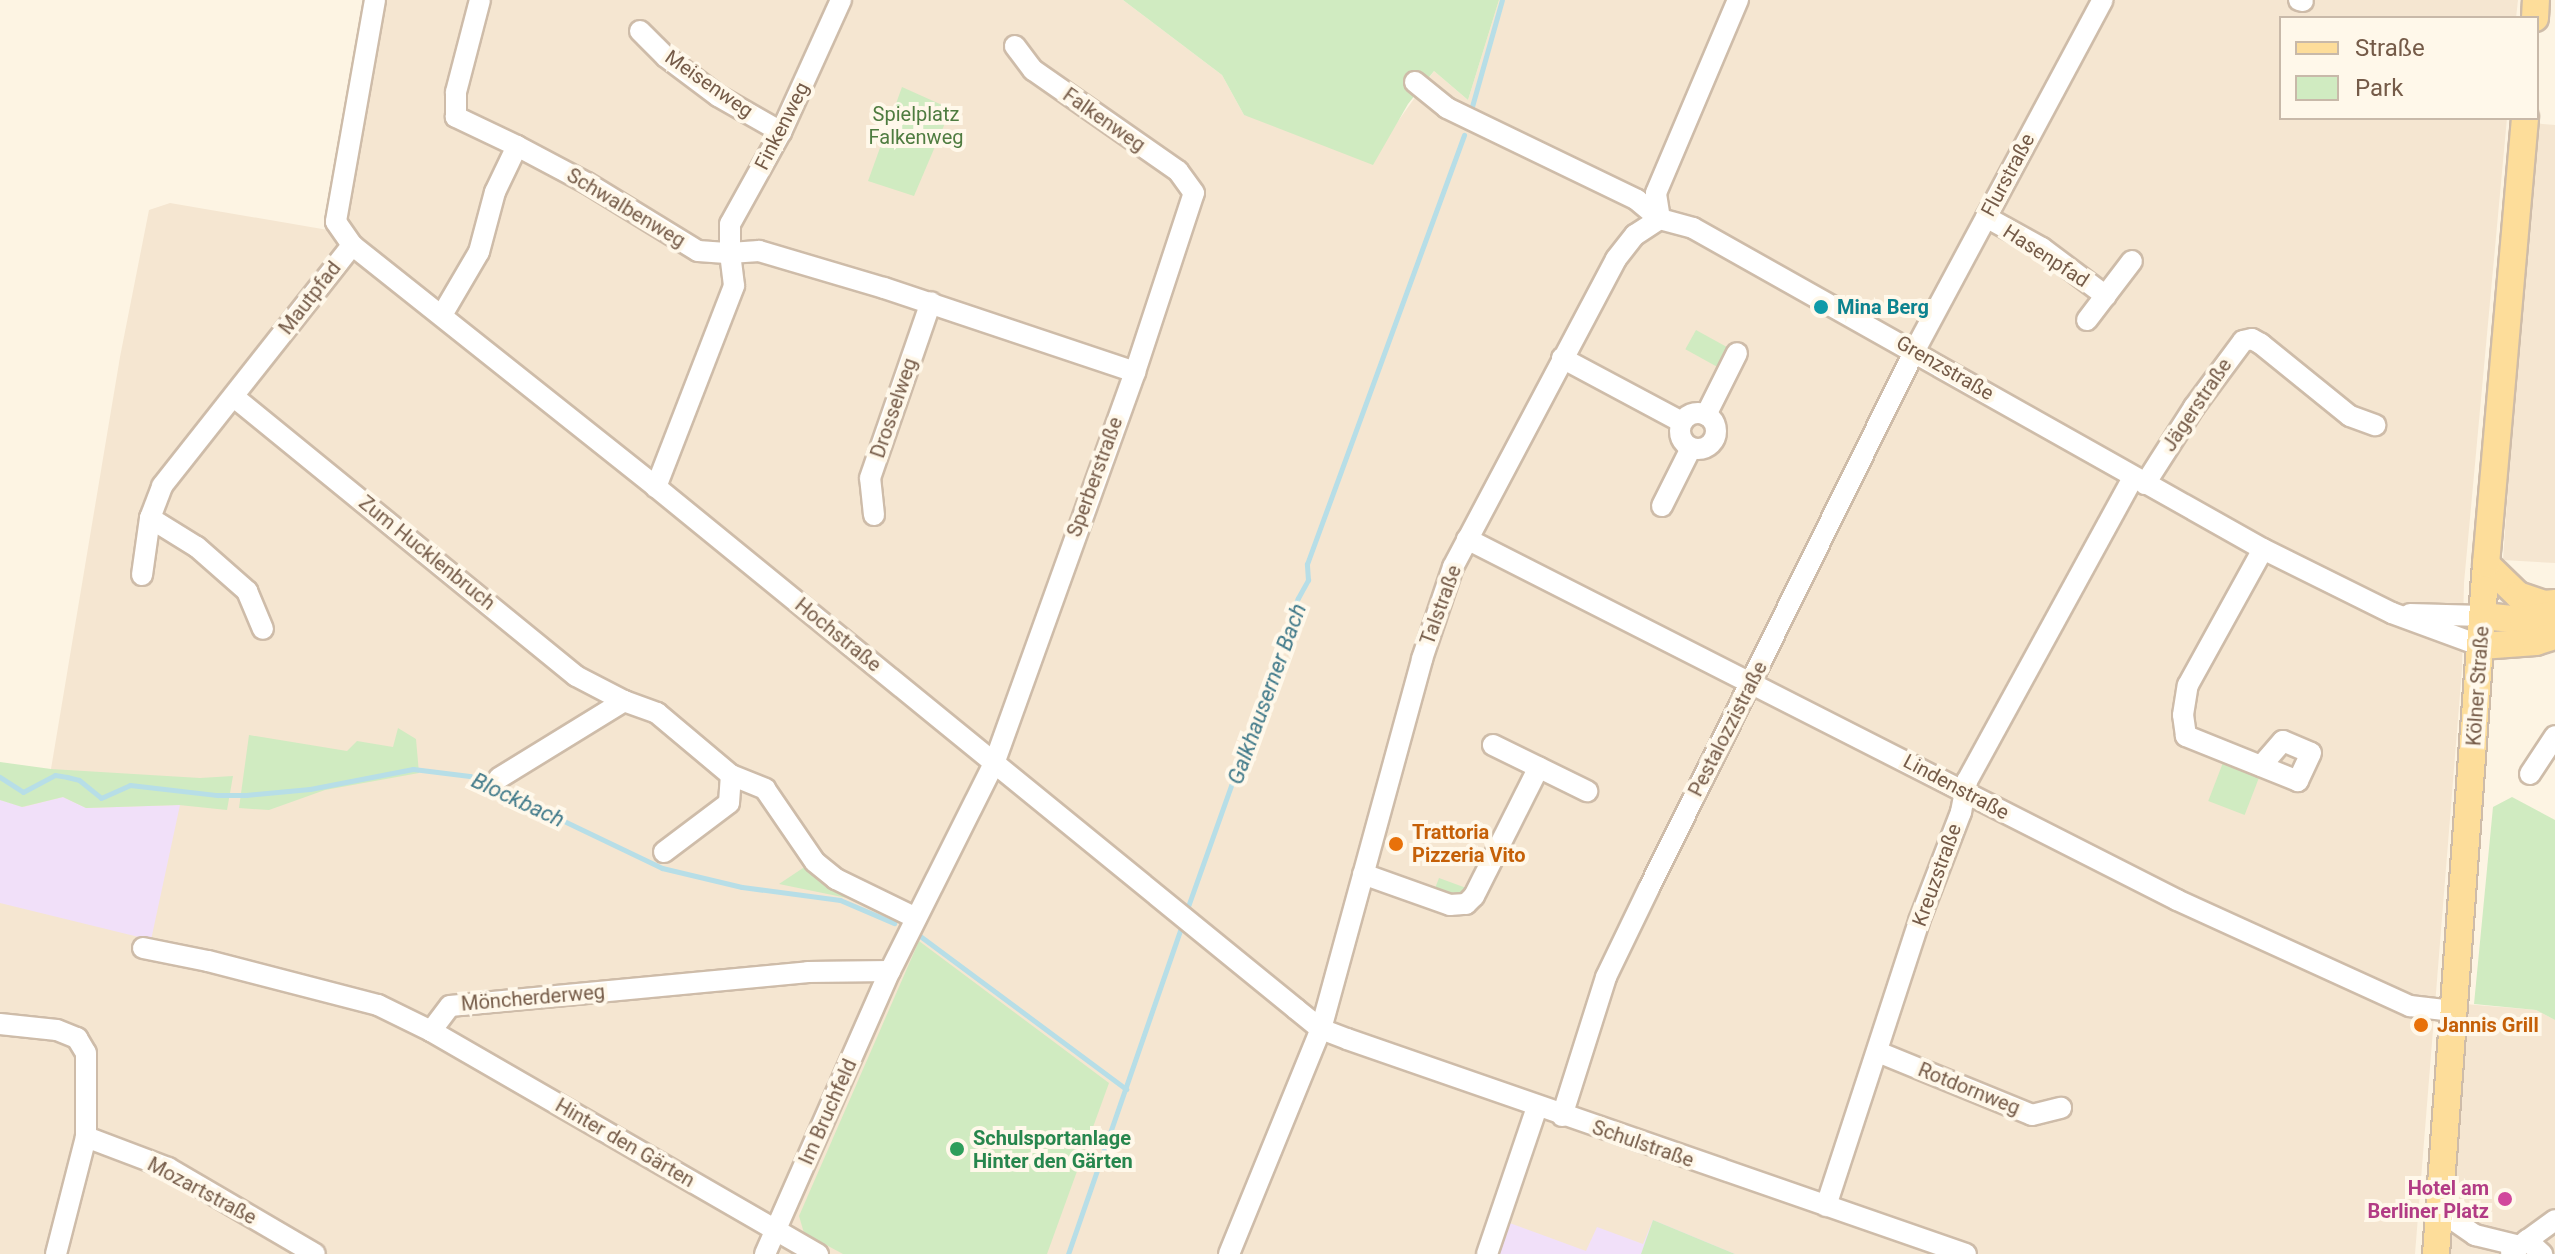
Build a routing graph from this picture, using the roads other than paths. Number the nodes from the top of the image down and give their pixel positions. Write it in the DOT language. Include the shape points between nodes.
graph roads {
  1 [pos="375,0"];
  2 [pos="480,0"];
  3 [pos="841,0"];
  4 [pos="1738,0"];
  5 [pos="2103,0"];
  6 [pos="640,31"];
  7 [pos="1015,46"];
  8 [pos="1415,82"];
  9 [pos="2525,120"];
  10 [pos="781,132"];
  11 [pos="517,146"];
  12 [pos="1194,193"];
  13 [pos="1986,217"];
  14 [pos="1660,219"];
  15 [pos="352,245"];
  16 [pos="730,253"];
  17 [pos="2132,261"];
  18 [pos="2106,296"];
  19 [pos="931,302"];
  20 [pos="442,315"];
  21 [pos="2087,320"];
  22 [pos="1915,350"];
  23 [pos="1737,353"];
  24 [pos="1562,358"];
  25 [pos="1135,372"];
  26 [pos="234,397"];
  27 [pos="1706,415"];
  28 [pos="1682,422"];
  29 [pos="2375,425"];
  30 [pos="1691,448"];
  31 [pos="2139,481"];
  32 [pos="656,487"];
  33 [pos="1662,506"];
  34 [pos="874,515"];
  35 [pos="150,518"];
  36 [pos="1467,539"];
  37 [pos="2263,549"];
  38 [pos="2486,564"];
  39 [pos="142,575"];
  40 [pos="2555,603"];
  41 [pos="2392,613"];
  42 [pos="2555,614"];
  43 [pos="2482,616"];
  44 [pos="263,629"];
  45 [pos="2555,636"];
  46 [pos="2481,646"];
  47 [pos="1752,681"];
  48 [pos="624,701"];
  49 [pos="2555,736"];
  50 [pos="1493,745"];
  51 [pos="995,761"];
  52 [pos="2261,766"];
  53 [pos="1539,767"];
  54 [pos="2530,774"];
  55 [pos="731,775"];
  56 [pos="499,778"];
  57 [pos="1587,791"];
  58 [pos="1966,793"];
  59 [pos="664,852"];
  60 [pos="1363,874"];
  61 [pos="916,918"];
  62 [pos="143,948"];
  63 [pos="890,971"];
  64 [pos="2453,1011"];
  65 [pos="0,1024"];
  66 [pos="1321,1029"];
  67 [pos="431,1031"];
  68 [pos="1878,1052"];
  69 [pos="1537,1107"];
  70 [pos="2061,1108"];
  71 [pos="1562,1116"];
  72 [pos="86,1137"];
  73 [pos="1826,1206"];
  74 [pos="2439,1210"];
  75 [pos="2555,1220"];
  76 [pos="775,1231"];
  77 [pos="2524,1248"];
  78 [pos="56,1254"];
  79 [pos="315,1254"];
  80 [pos="765,1254"];
  81 [pos="818,1254"];
  82 [pos="1229,1254"];
  83 [pos="1487,1254"];
  84 [pos="1966,1254"];
  85 [pos="2436,1254"];
  1 -- 15 [label="street, Mautpfad" via="336,222"];
  2 -- 11 [label="street, Schwalbenweg" via="456,92 456,117"];
  3 -- 10 [label="street, Finkenweg"];
  4 -- 14 [label="street" via="1656,193"];
  5 -- 13 [label="street, Flurstraße"];
  6 -- 10 [label="street, Meisenweg" via="718,96"];
  7 -- 12 [label="street, Falkenweg" via="1033,70 1178,171"];
  8 -- 14 [label="street, Grenzstraße" via="1447,108 1637,200"];
  9 -- 38 [label="main road, Kölner Straße"];
  10 -- 16 [label="street, Finkenweg" via="730,224"];
  11 -- 16 [label="street, Schwalbenweg" via="698,251"];
  11 -- 20 [label="street" via="495,192 479,252"];
  12 -- 25 [label="street, Sperberstraße"];
  13 -- 18 [label="street, Hasenpfad" via="2042,248"];
  13 -- 22 [label="street, Flurstraße"];
  14 -- 22 [label="street, Grenzstraße" via="1693,228"];
  14 -- 24 [label="street, Talstraße" via="1635,235 1616,259"];
  15 -- 20 [label="street, Hochstraße"];
  15 -- 26 [label="street, Mautpfad"];
  16 -- 19 [label="street" via="759,251"];
  16 -- 32 [label="street" via="734,286"];
  17 -- 18 [label="street, Hasenpfad"];
  18 -- 21 [label="street, Hasenpfad"];
  19 -- 25 [label="street"];
  19 -- 34 [label="street, Drosselweg" via="870,478"];
  20 -- 32 [label="street, Hochstraße"];
  22 -- 31 [label="street, Grenzstraße"];
  22 -- 47 [label="street, Pestalozzistraße"];
  23 -- 27 [label="street"];
  24 -- 28 [label="street"];
  24 -- 36 [label="street, Talstraße"];
  25 -- 51 [label="street, Sperberstraße"];
  26 -- 35 [label="street, Mautpfad" via="162,486"];
  26 -- 48 [label="street, Zum Hucklenbruch" via="576,676"];
  27 -- 28 [label="street" via="1693,414"];
  27 -- 30 [label="street" via="1714,424 1714,438 1703,448"];
  28 -- 30 [label="street" via="1681,437"];
  29 -- 31 [label="street, Jägerstraße" via="2350,416 2261,344 2243,341"];
  30 -- 33 [label="street"];
  31 -- 37 [label="street, Grenzstraße"];
  31 -- 58 [label="street, Kreuzstraße" via="1967,781"];
  32 -- 51 [label="street, Hochstraße"];
  35 -- 39 [label="street, Mautpfad"];
  35 -- 44 [label="street" via="197,547 247,591"];
  36 -- 47 [label="street, Lindenstraße"];
  36 -- 60 [label="street, Talstraße" via="1422,659"];
  37 -- 41 [label="street, Grenzstraße"];
  37 -- 52 [label="street" via="2188,685 2183,715 2186,736"];
  38 -- 40 [label="main road" via="2518,595"];
  38 -- 43 [label="main road, Kölner Straße"];
  41 -- 43 [label="street, Grenzstraße"];
  41 -- 46 [label="street, Grenzstraße"];
  42 -- 43 [label="main road" via="2523,620"];
  43 -- 46 [label="main road, Kölner Straße"];
  45 -- 46 [label="main road"];
  46 -- 64 [label="main road, Kölner Straße"];
  47 -- 58 [label="street, Lindenstraße"];
  47 -- 71 [label="street, Pestalozzistraße" via="1606,977"];
  48 -- 55 [label="street, Zum Hucklenbruch" via="657,713"];
  48 -- 56 [label="street"];
  49 -- 54 [label="street"];
  50 -- 53 [label="street"];
  51 -- 61 [label="street"];
  51 -- 66 [label="street, Hochstraße"];
  53 -- 57 [label="street"];
  53 -- 60 [label="street" via="1466,904 1450,905"];
  55 -- 59 [label="street" via="729,803"];
  55 -- 61 [label="street, Zum Hucklenbruch" via="765,789 815,862 836,879"];
  58 -- 64 [label="street, Lindenstraße" via="2177,900 2410,1006"];
  58 -- 68 [label="street, Kreuzstraße"];
  60 -- 66 [label="street, Talstraße"];
  61 -- 63 [label="street"];
  62 -- 67 [label="street" via="378,1005"];
  63 -- 67 [label="street, Möncherderweg" via="808,972 450,1006"];
  63 -- 76 [label="street, Im Bruchfeld"];
  64 -- 74 [label="main road, Kölner Straße"];
  65 -- 72 [label="street" via="57,1030 77,1038 86,1053"];
  66 -- 69 [label="street, Schulstraße"];
  66 -- 82 [label="street, Talstraße"];
  67 -- 76 [label="street, Hinter den Gärten"];
  68 -- 70 [label="street, Rotdornweg" via="2032,1115"];
  68 -- 73 [label="street, Kreuzstraße"];
  69 -- 71 [label="street, Schulstraße"];
  69 -- 83 [label="street"];
  71 -- 73 [label="street, Schulstraße"];
  72 -- 78 [label="street"];
  72 -- 79 [label="street, Mozartstraße" via="168,1168"];
  73 -- 84 [label="street, Schulstraße"];
  74 -- 77 [label="street" via="2475,1235"];
  74 -- 85 [label="main road, Kölner Straße"];
  75 -- 77 [label="street"];
  76 -- 80 [label="street, Im Bruchfeld"];
  76 -- 81 [label="street, Hinter den Gärten"];
}
